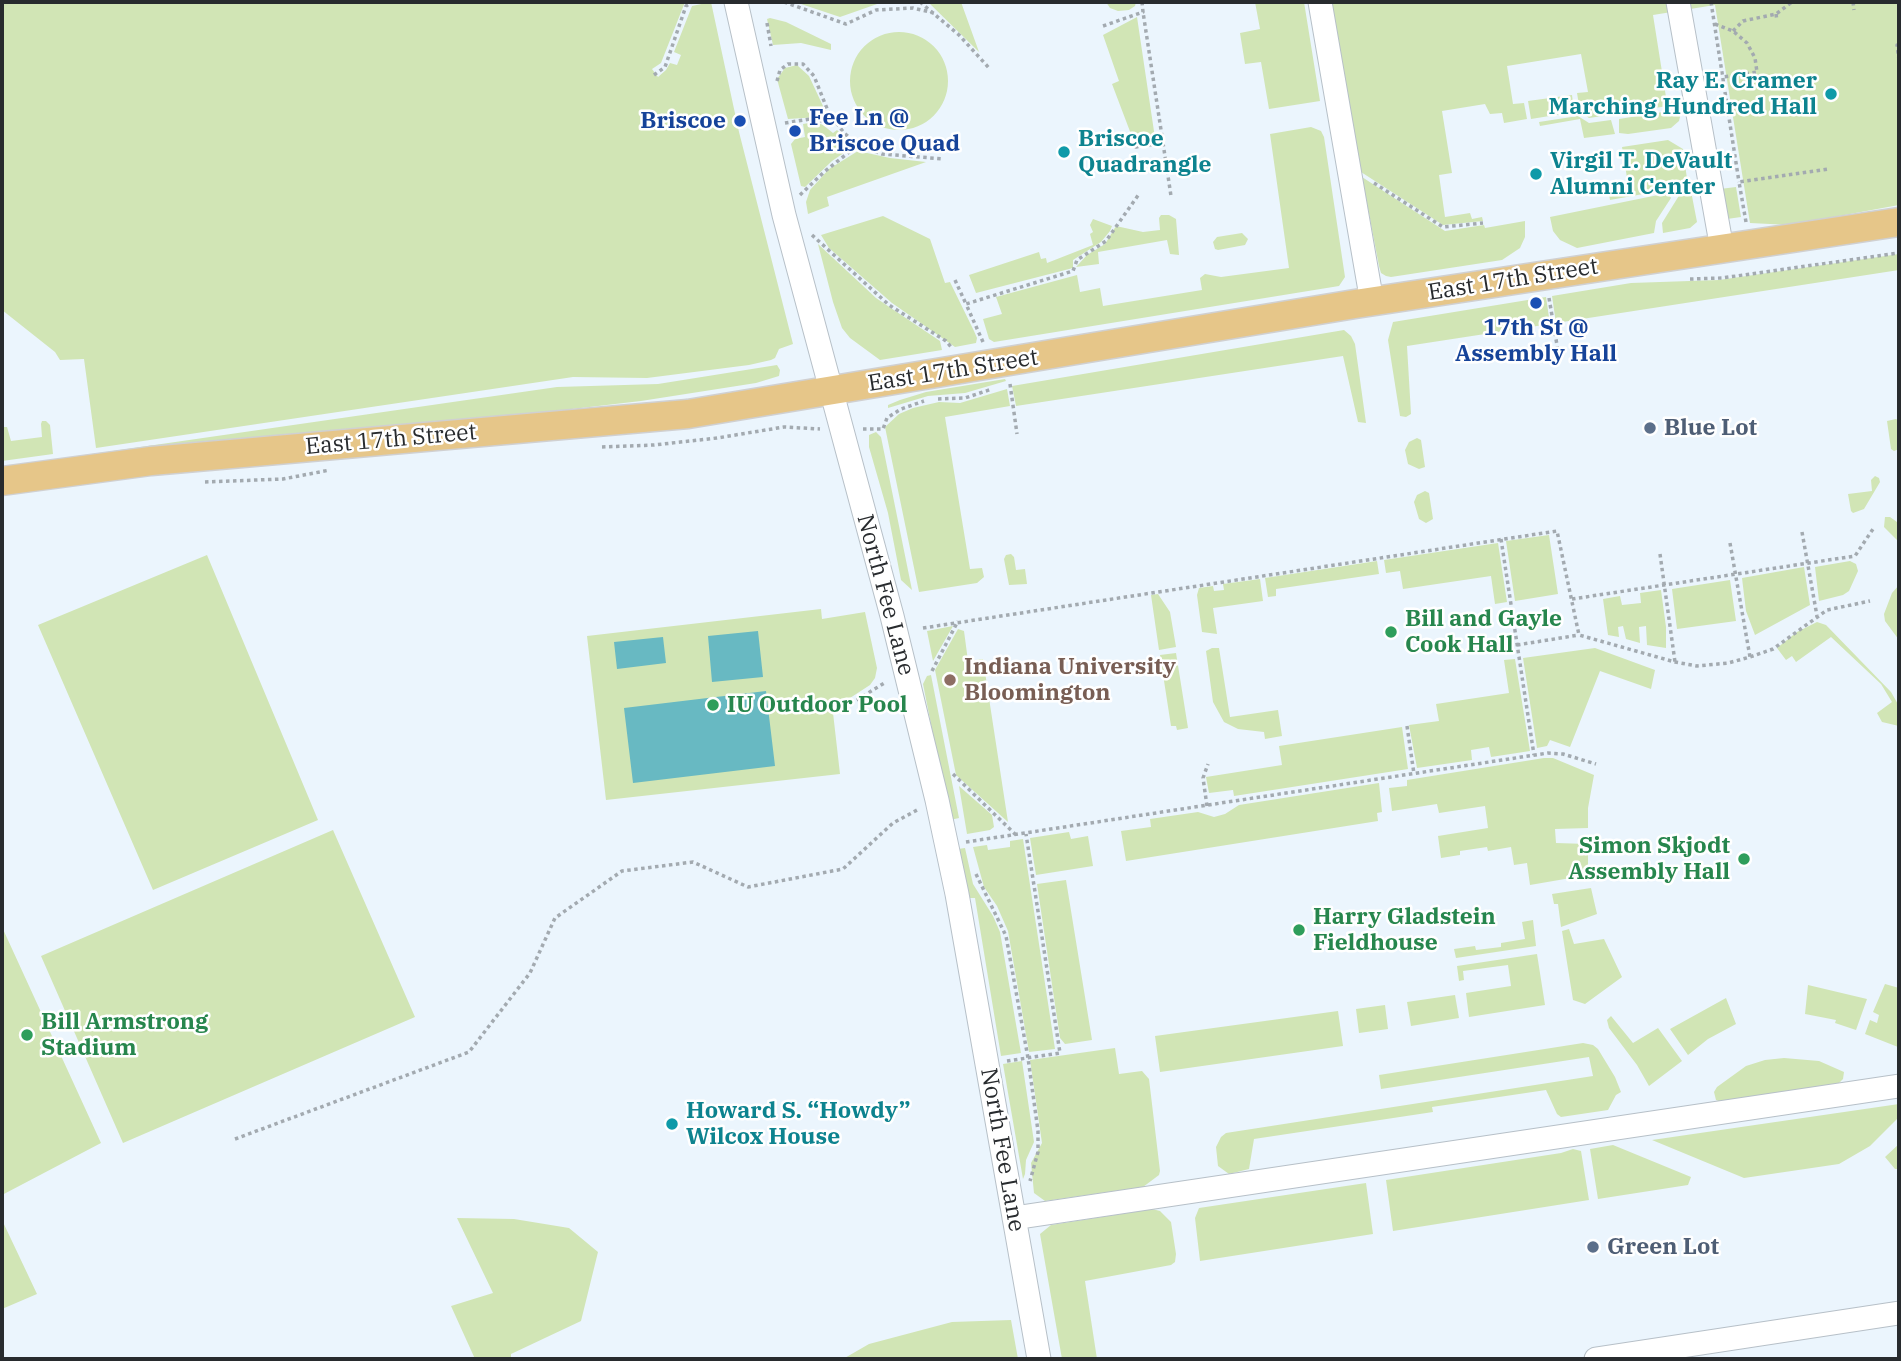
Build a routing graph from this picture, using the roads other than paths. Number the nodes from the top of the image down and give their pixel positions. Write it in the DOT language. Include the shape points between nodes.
graph roads {
  1 [pos="736,2"];
  2 [pos="1320,2"];
  3 [pos="1678,2"];
  4 [pos="1899,222"];
  5 [pos="1722,249"];
  6 [pos="1372,302"];
  7 [pos="832,390"];
  8 [pos="2,481"];
  9 [pos="1899,1086"];
  10 [pos="1014,1218"];
  11 [pos="1899,1313"];
  12 [pos="1039,1359"];
  13 [pos="1596,1359"];
  1 -- 7 [label="street, North Fee Lane" via="783,215"];
  2 -- 6 [label="street"];
  3 -- 5 [label="street"];
  4 -- 5 [label="main road, East 17th Street"];
  5 -- 6 [label="main road, East 17th Street"];
  6 -- 7 [label="main road, East 17th Street"];
  7 -- 8 [label="main road, East 17th Street" via="688,414 151,461"];
  7 -- 10 [label="street, North Fee Lane" via="937,800"];
  9 -- 10 [label="street"];
  10 -- 12 [label="street, North Fee Lane"];
  11 -- 13 [label="street"];
}
